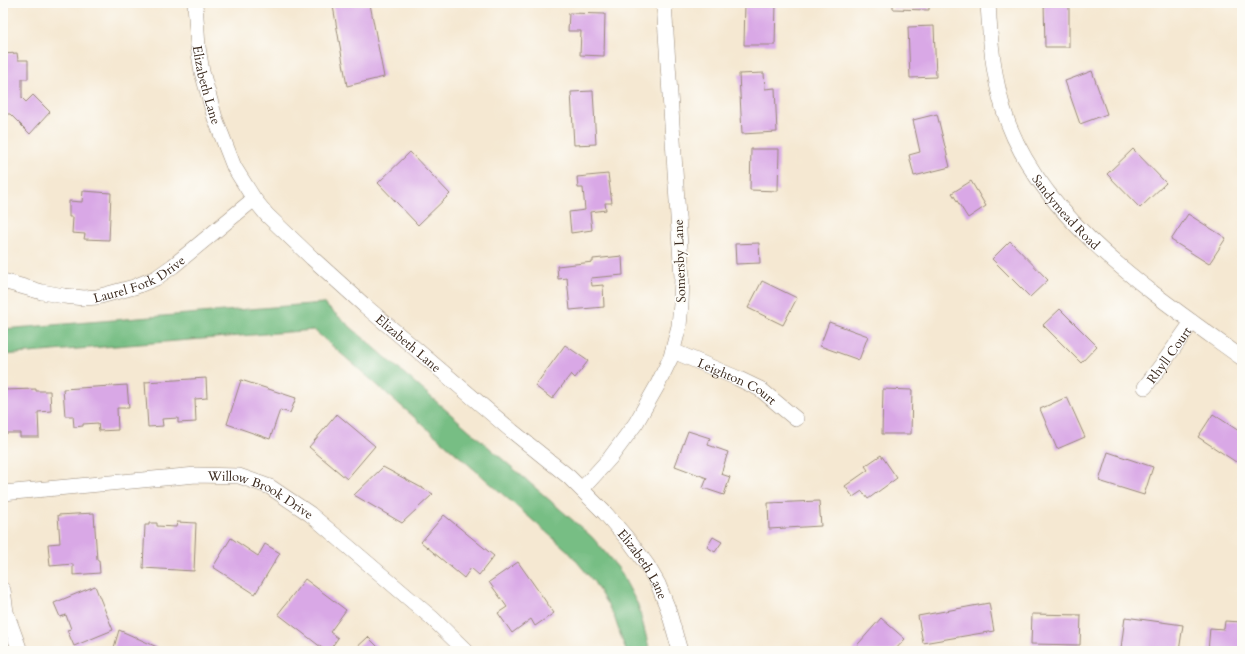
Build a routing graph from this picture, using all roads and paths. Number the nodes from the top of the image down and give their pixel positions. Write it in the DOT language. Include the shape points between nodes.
graph roads {
  1 [pos="195,3"];
  2 [pos="664,3"];
  3 [pos="988,3"];
  4 [pos="254,199"];
  5 [pos="3,280"];
  6 [pos="1192,322"];
  7 [pos="673,351"];
  8 [pos="1242,358"];
  9 [pos="1145,387"];
  10 [pos="796,419"];
  11 [pos="582,489"];
  12 [pos="3,492"];
  13 [pos="3,590"];
  14 [pos="20,651"];
  15 [pos="466,651"];
  16 [pos="680,651"];
  1 -- 4 [label="street, Elizabeth Lane" via="202,72 215,118 234,167"];
  2 -- 7 [label="street, Somersby Lane" via="682,277 679,326"];
  3 -- 6 [label="street, Sandymead Road" via="990,38 1003,109 1027,162 1050,196 1099,248 1124,271"];
  4 -- 5 [label="street, Laurel Fork Drive" via="174,266 156,278 134,287 84,298 42,292"];
  4 -- 11 [label="street, Elizabeth Lane" via="267,215 364,305"];
  6 -- 8 [label="street, Sandymead Road"];
  6 -- 9 [label="street, Rhyll Court"];
  7 -- 10 [label="street, Leighton Court" via="760,389"];
  7 -- 11 [label="street, Somersby Lane" via="636,423 610,458"];
  11 -- 16 [label="street, Elizabeth Lane" via="647,564 668,609"];
  12 -- 15 [label="street, Willow Brook Drive" via="196,475 240,476 270,487 310,514 432,618"];
  13 -- 14 [label="street" via="6,612"];
}
